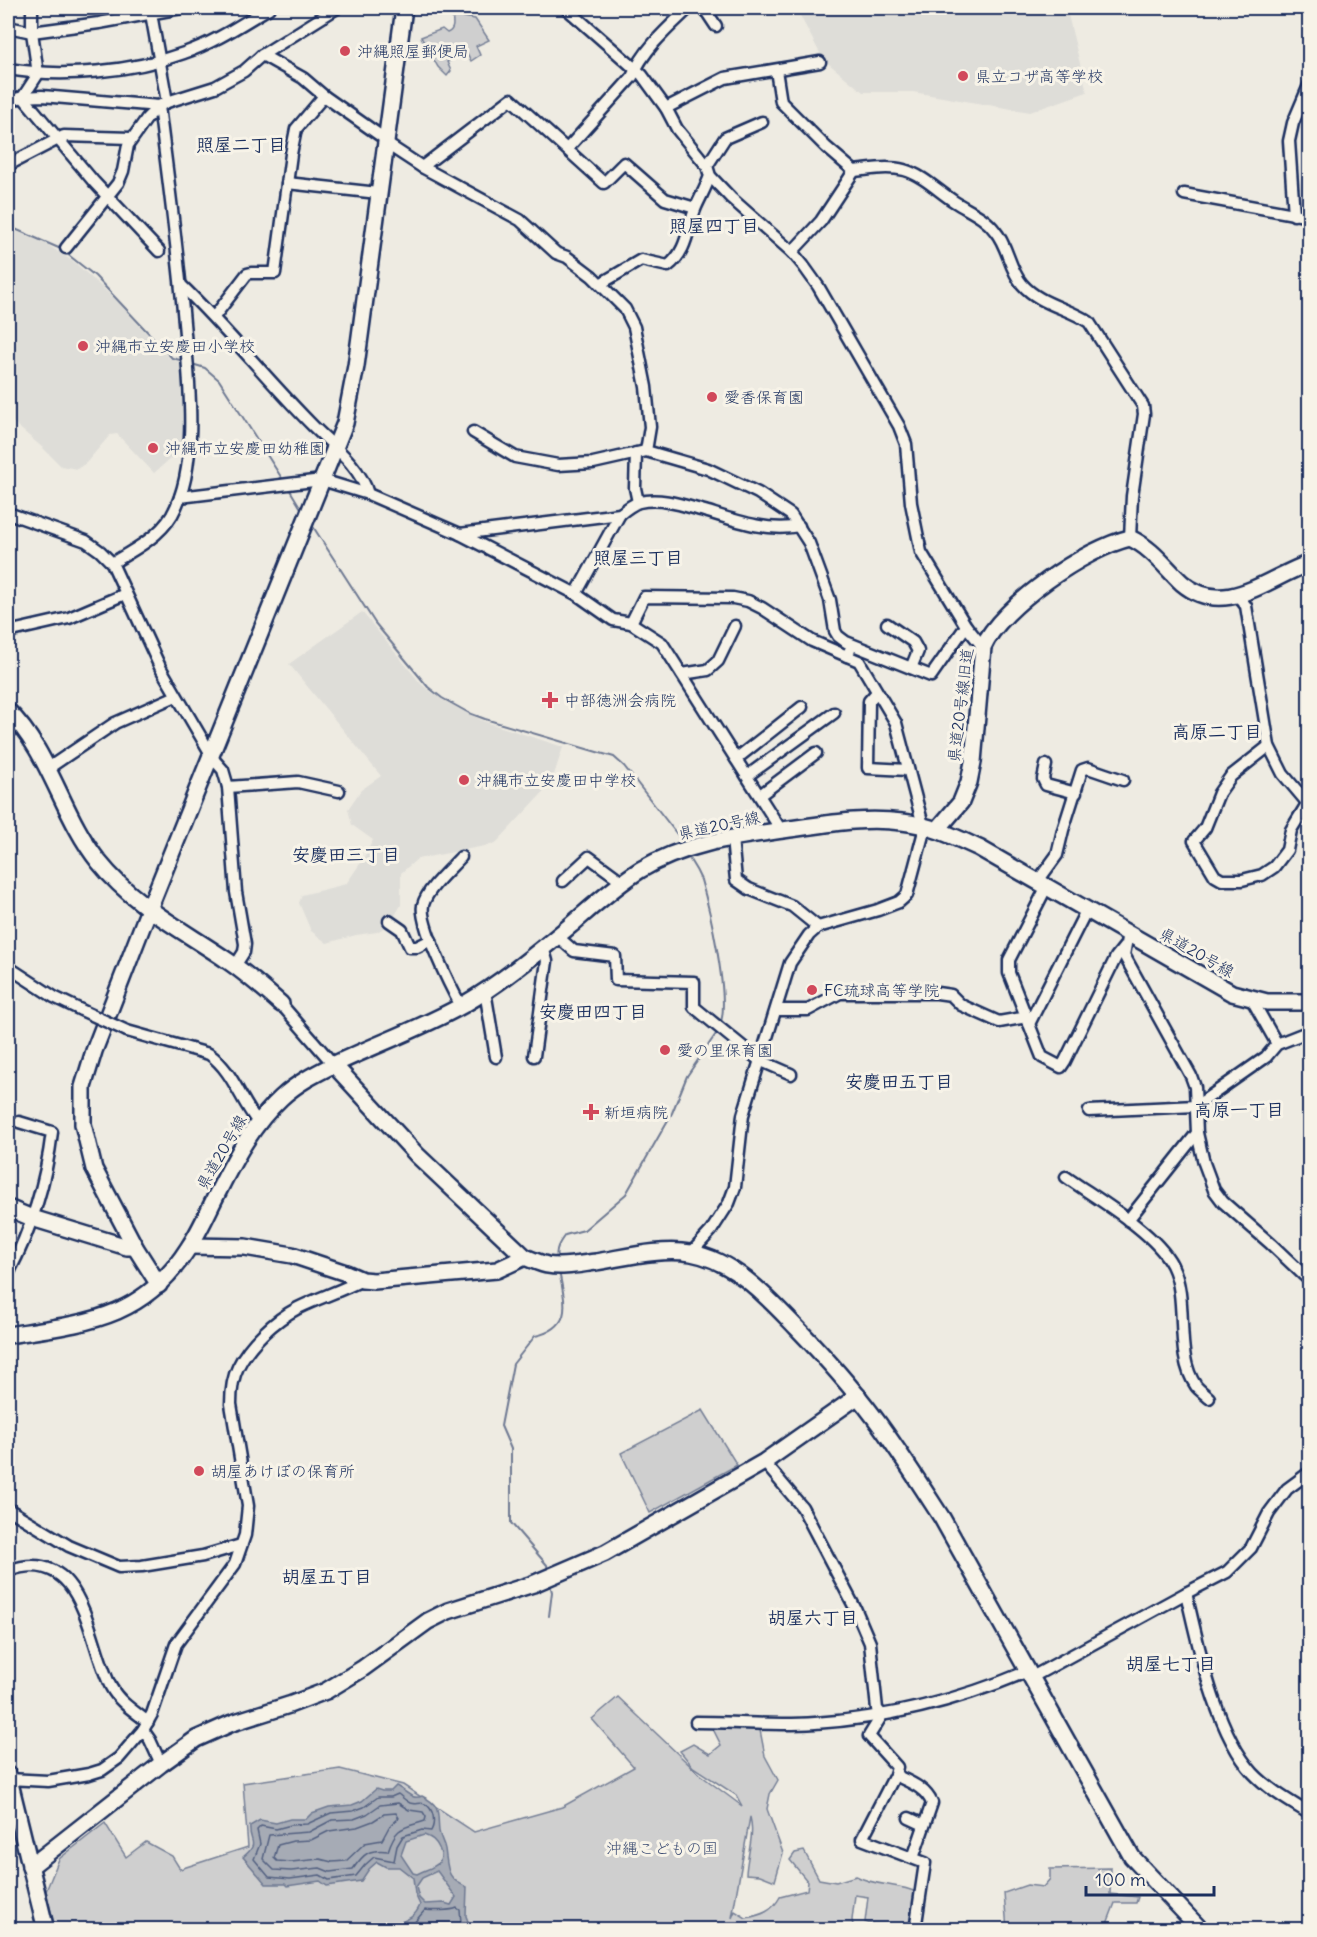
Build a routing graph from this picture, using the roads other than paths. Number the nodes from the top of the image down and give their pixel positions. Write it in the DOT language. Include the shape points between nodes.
graph roads {
  1 [pos="32,8"];
  2 [pos="182,8"];
  3 [pos="269,8"];
  4 [pos="337,8"];
  5 [pos="404,8"];
  6 [pos="566,8"];
  7 [pos="689,8"];
  8 [pos="704,8"];
  9 [pos="151,11"];
  10 [pos="716,26"];
  11 [pos="8,27"];
  12 [pos="32,32"];
  13 [pos="262,56"];
  14 [pos="159,61"];
  15 [pos="820,62"];
  16 [pos="8,69"];
  17 [pos="635,70"];
  18 [pos="776,70"];
  19 [pos="38,74"];
  20 [pos="1310,83"];
  21 [pos="324,96"];
  22 [pos="23,97"];
  23 [pos="8,102"];
  24 [pos="163,104"];
  25 [pos="666,108"];
  26 [pos="762,122"];
  27 [pos="131,138"];
  28 [pos="59,139"];
  29 [pos="385,139"];
  30 [pos="567,149"];
  31 [pos="8,165"];
  32 [pos="422,167"];
  33 [pos="708,171"];
  34 [pos="854,171"];
  35 [pos="287,183"];
  36 [pos="378,193"];
  37 [pos="1184,194"];
  38 [pos="108,196"];
  39 [pos="695,208"];
  40 [pos="1294,215"];
  41 [pos="1310,218"];
  42 [pos="66,248"];
  43 [pos="159,251"];
  44 [pos="792,252"];
  45 [pos="600,284"];
  46 [pos="181,285"];
  47 [pos="214,317"];
  48 [pos="473,432"];
  49 [pos="335,446"];
  50 [pos="641,452"];
  51 [pos="322,480"];
  52 [pos="368,494"];
  53 [pos="180,497"];
  54 [pos="638,502"];
  55 [pos="8,513"];
  56 [pos="620,514"];
  57 [pos="799,526"];
  58 [pos="460,534"];
  59 [pos="1130,538"];
  60 [pos="1310,562"];
  61 [pos="112,563"];
  62 [pos="125,594"];
  63 [pos="576,594"];
  64 [pos="1238,596"];
  65 [pos="631,623"];
  66 [pos="887,624"];
  67 [pos="735,626"];
  68 [pos="966,626"];
  69 [pos="8,635"];
  70 [pos="853,645"];
  71 [pos="983,647"];
  72 [pos="847,656"];
  73 [pos="911,668"];
  74 [pos="682,674"];
  75 [pos="877,692"];
  76 [pos="176,696"];
  77 [pos="802,707"];
  78 [pos="8,711"];
  79 [pos="834,713"];
  80 [pos="1269,746"];
  81 [pos="211,753"];
  82 [pos="816,753"];
  83 [pos="736,759"];
  84 [pos="1047,765"];
  85 [pos="47,769"];
  86 [pos="908,770"];
  87 [pos="747,776"];
  88 [pos="1123,780"];
  89 [pos="228,787"];
  90 [pos="339,791"];
  91 [pos="1076,793"];
  92 [pos="760,795"];
  93 [pos="1308,805"];
  94 [pos="922,825"];
  95 [pos="938,829"];
  96 [pos="781,830"];
  97 [pos="732,838"];
  98 [pos="461,857"];
  99 [pos="563,881"];
  100 [pos="623,882"];
  101 [pos="1042,884"];
  102 [pos="148,909"];
  103 [pos="1087,909"];
  104 [pos="388,921"];
  105 [pos="818,927"];
  106 [pos="557,936"];
  107 [pos="431,940"];
  108 [pos="1126,940"];
  109 [pos="543,947"];
  110 [pos="234,966"];
  111 [pos="8,968"];
  112 [pos="485,992"];
  113 [pos="1251,998"];
  114 [pos="1310,1002"];
  115 [pos="281,1004"];
  116 [pos="461,1006"];
  117 [pos="776,1010"];
  118 [pos="1028,1020"];
  119 [pos="1310,1031"];
  120 [pos="1277,1044"];
  121 [pos="534,1056"];
  122 [pos="496,1057"];
  123 [pos="759,1060"];
  124 [pos="334,1065"];
  125 [pos="791,1074"];
  126 [pos="1196,1106"];
  127 [pos="1089,1112"];
  128 [pos="19,1122"];
  129 [pos="258,1122"];
  130 [pos="1197,1133"];
  131 [pos="1066,1177"];
  132 [pos="8,1208"];
  133 [pos="32,1218"];
  134 [pos="1128,1220"];
  135 [pos="190,1246"];
  136 [pos="135,1247"];
  137 [pos="691,1253"];
  138 [pos="525,1257"];
  139 [pos="8,1274"];
  140 [pos="362,1280"];
  141 [pos="1310,1281"];
  142 [pos="159,1285"];
  143 [pos="8,1335"];
  144 [pos="858,1396"];
  145 [pos="1209,1398"];
  146 [pos="764,1462"];
  147 [pos="1310,1472"];
  148 [pos="8,1509"];
  149 [pos="241,1545"];
  150 [pos="8,1571"];
  151 [pos="1186,1593"];
  152 [pos="1030,1674"];
  153 [pos="882,1715"];
  154 [pos="696,1722"];
  155 [pos="145,1726"];
  156 [pos="160,1764"];
  157 [pos="895,1775"];
  158 [pos="8,1777"];
  159 [pos="1310,1814"];
  160 [pos="909,1818"];
  161 [pos="924,1825"];
  162 [pos="913,1858"];
  163 [pos="30,1868"];
  164 [pos="46,1929"];
  165 [pos="915,1929"];
  166 [pos="1201,1929"];
  1 -- 12 [label="street"];
  2 -- 9 [label="street"];
  3 -- 14 [label="street" via="187,53"];
  4 -- 13 [label="street"];
  5 -- 29 [label="street"];
  6 -- 17 [label="street"];
  7 -- 17 [label="street" via="643,55"];
  8 -- 10 [label="street"];
  9 -- 12 [label="street"];
  9 -- 14 [label="street"];
  11 -- 12 [label="street"];
  12 -- 19 [label="street"];
  13 -- 21 [label="street" via="303,78"];
  13 -- 24 [label="street" via="215,87"];
  14 -- 19 [label="street" via="98,71"];
  14 -- 24 [label="street"];
  15 -- 18 [label="street"];
  16 -- 19 [label="street"];
  17 -- 25 [label="street"];
  17 -- 30 [label="street"];
  18 -- 25 [label="street" via="725,78"];
  18 -- 34 [label="street" via="781,102"];
  19 -- 22 [label="street"];
  20 -- 40 [label="street" via="1289,141"];
  21 -- 29 [label="street"];
  21 -- 35 [label="street" via="296,129"];
  22 -- 23 [label="street"];
  22 -- 24 [label="street"];
  22 -- 28 [label="street"];
  24 -- 27 [label="street"];
  24 -- 46 [label="street"];
  25 -- 33 [label="street"];
  26 -- 33 [label="street" via="725,138"];
  27 -- 28 [label="street"];
  27 -- 38 [label="street" via="123,171"];
  28 -- 31 [label="street"];
  28 -- 38 [label="street"];
  29 -- 32 [label="street"];
  29 -- 36 [label="street"];
  30 -- 32 [label="street" via="511,99"];
  30 -- 39 [label="street" via="604,183 624,163 665,199"];
  32 -- 45 [label="street" via="520,220 556,253 567,257"];
  33 -- 39 [label="street"];
  33 -- 44 [label="street" via="731,198"];
  34 -- 44 [label="street" via="821,221"];
  34 -- 59 [label="street" via="903,170 977,213 995,230 1022,285 1089,322 1143,406"];
  35 -- 36 [label="street"];
  35 -- 47 [label="street" via="275,273 247,274"];
  36 -- 49 [label="street" via="351,395"];
  37 -- 40 [label="street"];
  38 -- 42 [label="street"];
  38 -- 43 [label="street"];
  39 -- 45 [label="street" via="682,250 668,266 641,260"];
  40 -- 41 [label="street"];
  44 -- 68 [label="street" via="818,286 899,426 906,444 911,503 921,552"];
  45 -- 50 [label="street" via="625,309 634,327 650,428"];
  46 -- 47 [label="street"];
  46 -- 53 [label="street" via="190,451"];
  47 -- 49 [label="street"];
  48 -- 50 [label="street" via="515,457 558,465 593,463"];
  49 -- 51 [label="street"];
  49 -- 52 [label="street" via="364,482"];
  50 -- 54 [label="street" via="634,488"];
  50 -- 57 [label="street" via="708,469 781,506"];
  51 -- 52 [label="street"];
  51 -- 53 [label="street"];
  51 -- 81 [label="street"];
  52 -- 58 [label="street"];
  53 -- 61 [label="street" via="156,534"];
  54 -- 56 [label="street"];
  54 -- 57 [label="street" via="683,504 760,526"];
  55 -- 61 [label="street" via="86,541"];
  56 -- 58 [label="street"];
  56 -- 63 [label="street"];
  57 -- 70 [label="street" via="830,600 835,631"];
  58 -- 63 [label="street"];
  59 -- 64 [label="street" via="1141,543 1195,591 1207,597"];
  59 -- 71 [label="street, 県道20号線旧道" via="1098,548 1070,564 1010,610"];
  60 -- 64 [label="street"];
  61 -- 62 [label="street"];
  62 -- 69 [label="street" via="69,618"];
  62 -- 76 [label="street"];
  63 -- 65 [label="street" via="613,620"];
  64 -- 80 [label="street" via="1246,606"];
  65 -- 72 [label="street" via="644,597 734,598 762,608 812,641"];
  65 -- 74 [label="street" via="662,643"];
  66 -- 73 [label="street" via="918,651"];
  67 -- 74 [label="street" via="718,661 708,670"];
  68 -- 71 [label="street"];
  68 -- 73 [label="street" via="931,676"];
  70 -- 72 [label="street"];
  70 -- 73 [label="street"];
  71 -- 95 [label="street, 県道20号線旧道" via="969,782 961,802"];
  72 -- 75 [label="street" via="859,661"];
  74 -- 83 [label="street"];
  75 -- 86 [label="street" via="896,723"];
  75 -- 86 [label="street" via="869,701 868,768"];
  76 -- 81 [label="street"];
  76 -- 85 [label="street" via="116,723"];
  77 -- 83 [label="street"];
  78 -- 85 [label="street" via="26,732"];
  79 -- 87 [label="street"];
  80 -- 93 [label="street" via="1282,774"];
  80 -- 93 [label="street" via="1231,776 1219,793 1205,828 1194,841 1215,876 1221,880 1242,880 1274,867 1287,850 1291,830"];
  81 -- 89 [label="street" via="223,770"];
  81 -- 102 [label="street"];
  82 -- 92 [label="street"];
  83 -- 87 [label="street"];
  84 -- 91 [label="street" via="1043,779 1046,785"];
  85 -- 102 [label="street" via="98,861"];
  86 -- 94 [label="street"];
  87 -- 92 [label="street"];
  88 -- 91 [label="street" via="1088,768 1082,770"];
  89 -- 90 [label="street" via="298,782"];
  89 -- 110 [label="street" via="236,892 245,944"];
  91 -- 101 [label="street" via="1057,855"];
  92 -- 96 [label="street"];
  94 -- 95 [label="street, 県道20号線"];
  94 -- 96 [label="street, 県道20号線" via="878,820"];
  94 -- 105 [label="street" via="921,847 907,895 878,910"];
  95 -- 101 [label="street, 県道20号線"];
  96 -- 97 [label="street, 県道20号線"];
  97 -- 100 [label="street, 県道20号線" via="690,847"];
  97 -- 105 [label="street" via="736,880 792,906"];
  98 -- 107 [label="street" via="429,893 423,907"];
  99 -- 100 [label="street" via="589,857"];
  100 -- 106 [label="street, 県道20号線"];
  101 -- 103 [label="street, 県道20号線"];
  101 -- 118 [label="street" via="1009,960 1009,973"];
  102 -- 110 [label="street"];
  102 -- 136 [label="street" via="94,1051 83,1087 82,1106 94,1169"];
  103 -- 108 [label="street, 県道20号線"];
  103 -- 118 [label="street"];
  104 -- 107 [label="street" via="402,930 411,947"];
  105 -- 117 [label="street" via="790,963"];
  106 -- 109 [label="street, 県道20号線"];
  106 -- 123 [label="street" via="574,951 615,956 616,980 693,982 694,1006"];
  107 -- 116 [label="street" via="443,974"];
  108 -- 113 [label="street, 県道20号線" via="1232,993"];
  108 -- 118 [label="street" via="1060,1067 1042,1057"];
  108 -- 126 [label="street" via="1124,955 1191,1076"];
  109 -- 112 [label="street, 県道20号線"];
  109 -- 121 [label="street" via="547,961"];
  110 -- 115 [label="street"];
  111 -- 129 [label="street, bridge" via="54,996 127,1031 209,1054 228,1072"];
  112 -- 116 [label="street, 県道20号線"];
  112 -- 122 [label="street"];
  113 -- 114 [label="street, 県道20号線"];
  113 -- 120 [label="street"];
  115 -- 124 [label="street"];
  116 -- 124 [label="street, 県道20号線"];
  117 -- 118 [label="street" via="808,1010 840,993 938,993 951,995 961,1005 999,1022"];
  117 -- 123 [label="street"];
  119 -- 120 [label="street"];
  120 -- 126 [label="street" via="1266,1057"];
  123 -- 125 [label="street"];
  123 -- 137 [label="street" via="743,1115 735,1187 711,1232"];
  124 -- 129 [label="street, 県道20号線" via="296,1085"];
  124 -- 138 [label="street" via="417,1155"];
  126 -- 127 [label="street"];
  126 -- 130 [label="street"];
  128 -- 133 [label="street" via="52,1132 49,1161"];
  129 -- 135 [label="street, 県道20号線"];
  130 -- 134 [label="street"];
  130 -- 141 [label="street" via="1211,1181 1223,1202"];
  131 -- 134 [label="street"];
  132 -- 133 [label="street"];
  133 -- 136 [label="street"];
  133 -- 139 [label="street"];
  134 -- 145 [label="street" via="1152,1239 1173,1266 1188,1371 1196,1387"];
  135 -- 140 [label="street" via="245,1247 292,1255"];
  135 -- 142 [label="street, 県道20号線"];
  136 -- 142 [label="street"];
  137 -- 138 [label="street" via="648,1253 575,1265"];
  137 -- 144 [label="street" via="713,1260 747,1280"];
  138 -- 140 [label="street" via="497,1270"];
  140 -- 149 [label="street" via="274,1323 238,1367 231,1404 248,1506"];
  142 -- 143 [label="street, 県道20号線" via="135,1303 87,1322"];
  144 -- 146 [label="street"];
  144 -- 152 [label="street" via="942,1518"];
  146 -- 153 [label="street" via="802,1507 855,1608 870,1643 877,1709"];
  146 -- 156 [label="street" via="629,1540 549,1578 448,1611 342,1682 213,1730"];
  147 -- 151 [label="street" via="1287,1489 1251,1548 1227,1572"];
  148 -- 149 [label="street" via="69,1546 119,1567 203,1556"];
  149 -- 155 [label="street" via="235,1564 176,1644"];
  150 -- 155 [label="street" via="30,1566 48,1569 70,1584 112,1689"];
  151 -- 152 [label="street"];
  151 -- 159 [label="street" via="1215,1701 1234,1747 1265,1785"];
  152 -- 153 [label="street" via="939,1703"];
  152 -- 166 [label="street" via="1132,1857"];
  153 -- 154 [label="street" via="814,1723"];
  153 -- 157 [label="street" via="869,1736 897,1767"];
  155 -- 156 [label="street"];
  155 -- 158 [label="street" via="119,1758 102,1770 48,1781"];
  156 -- 163 [label="street"];
  157 -- 161 [label="street" via="929,1796 932,1803"];
  157 -- 162 [label="street" via="862,1839"];
  158 -- 163 [label="street"];
  160 -- 161 [label="street"];
  161 -- 162 [label="street"];
  162 -- 165 [label="street" via="925,1863"];
  163 -- 164 [label="street"];
}
